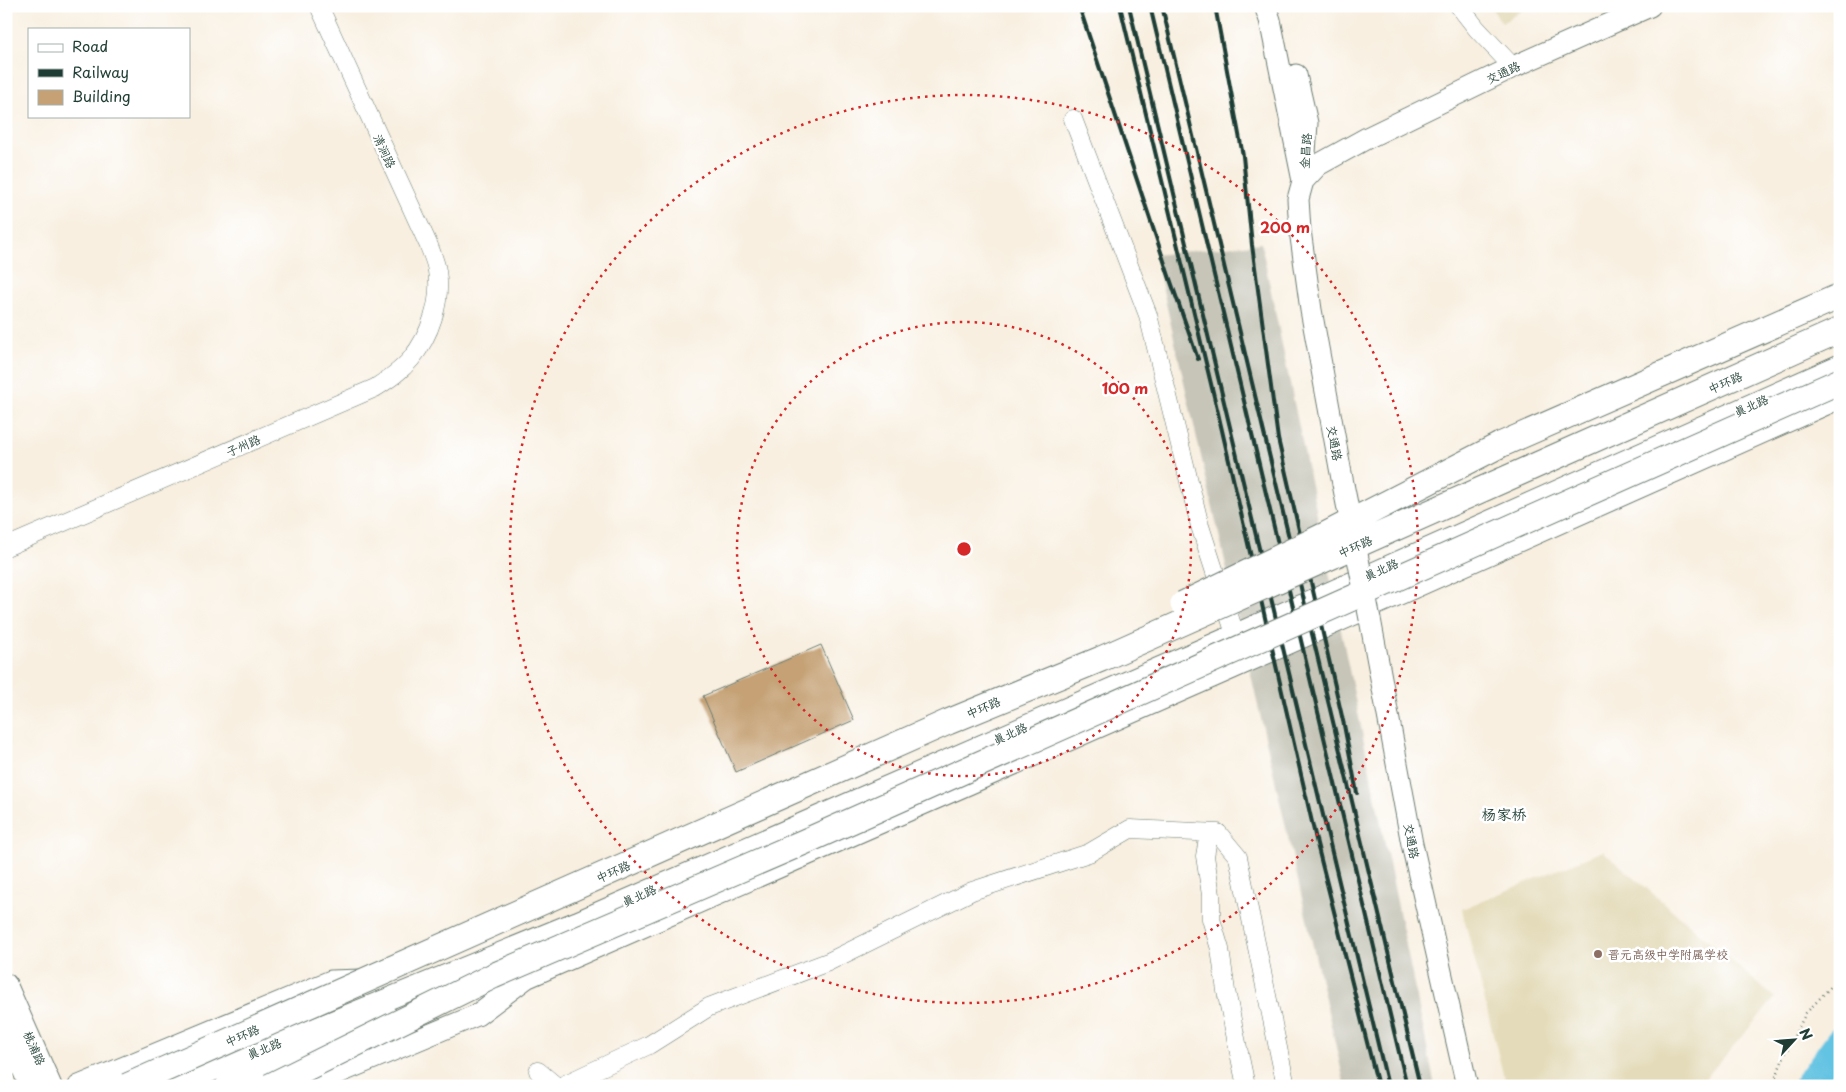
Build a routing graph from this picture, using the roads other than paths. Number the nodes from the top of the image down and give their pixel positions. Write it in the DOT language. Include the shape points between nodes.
graph roads {
  1 [pos="319,6"];
  2 [pos="1265,6"];
  3 [pos="1281,6"];
  4 [pos="1459,6"];
  5 [pos="1650,6"];
  6 [pos="1513,67"];
  7 [pos="1073,119"];
  8 [pos="1303,180"];
  9 [pos="1840,296"];
  10 [pos="438,299"];
  11 [pos="1840,330"];
  12 [pos="1840,365"];
  13 [pos="1840,381"];
  14 [pos="1840,398"];
  15 [pos="6,547"];
  16 [pos="1235,634"];
  17 [pos="948,722"];
  18 [pos="1209,833"];
  19 [pos="493,976"];
  20 [pos="440,978"];
  21 [pos="526,978"];
  22 [pos="6,984"];
  23 [pos="6,1030"];
  24 [pos="538,1071"];
  25 [pos="30,1086"];
  26 [pos="51,1086"];
  27 [pos="79,1086"];
  28 [pos="127,1086"];
  29 [pos="174,1086"];
  30 [pos="228,1086"];
  31 [pos="265,1086"];
  32 [pos="270,1086"];
  33 [pos="307,1086"];
  34 [pos="556,1086"];
  35 [pos="561,1086"];
  36 [pos="1246,1086"];
  37 [pos="1286,1086"];
  38 [pos="1467,1086"];
  1 -- 10 [label="street, 清涧路" via="429,246 437,271"];
  2 -- 8 [label="main road, 金昌路"];
  3 -- 8 [label="main road, 金昌路" via="1307,123"];
  4 -- 6 [label="street"];
  5 -- 6 [label="main road, 交通路"];
  6 -- 8 [label="main road, 交通路" via="1318,165"];
  7 -- 16 [label="street" via="1148,315 1200,526"];
  8 -- 38 [label="main road, 交通路, bridge" via="1298,199 1311,310 1412,844"];
  9 -- 17 [label="highway, bridge" via="1500,445"];
  10 -- 15 [label="street, 子州路" via="427,334 412,358 394,376 375,388"];
  11 -- 17 [label="highway, 中环路, bridge" via="1119,650"];
  12 -- 16 [label="main road, 真北路"];
  13 -- 19 [label="highway, bridge" via="804,842"];
  14 -- 21 [label="main road"];
  16 -- 20 [label="main road, 真北路" via="577,922"];
  17 -- 28 [label="highway, 中环路, bridge"];
  18 -- 35 [label="street" via="1130,829 1089,853 972,891 828,962 709,1007 649,1045"];
  18 -- 36 [label="street" via="1205,856 1211,919 1220,949"];
  18 -- 37 [label="street" via="1218,833 1238,857"];
  19 -- 30 [label="highway, bridge"];
  19 -- 32 [label="highway, bridge"];
  20 -- 27 [label="main road" via="331,981"];
  20 -- 29 [label="main road, 真北路"];
  21 -- 31 [label="main road"];
  21 -- 33 [label="main road" via="477,1015"];
  22 -- 26 [label="main road, 桃浦路"];
  23 -- 25 [label="main road, 桃浦路"];
  24 -- 34 [label="street"];
}
